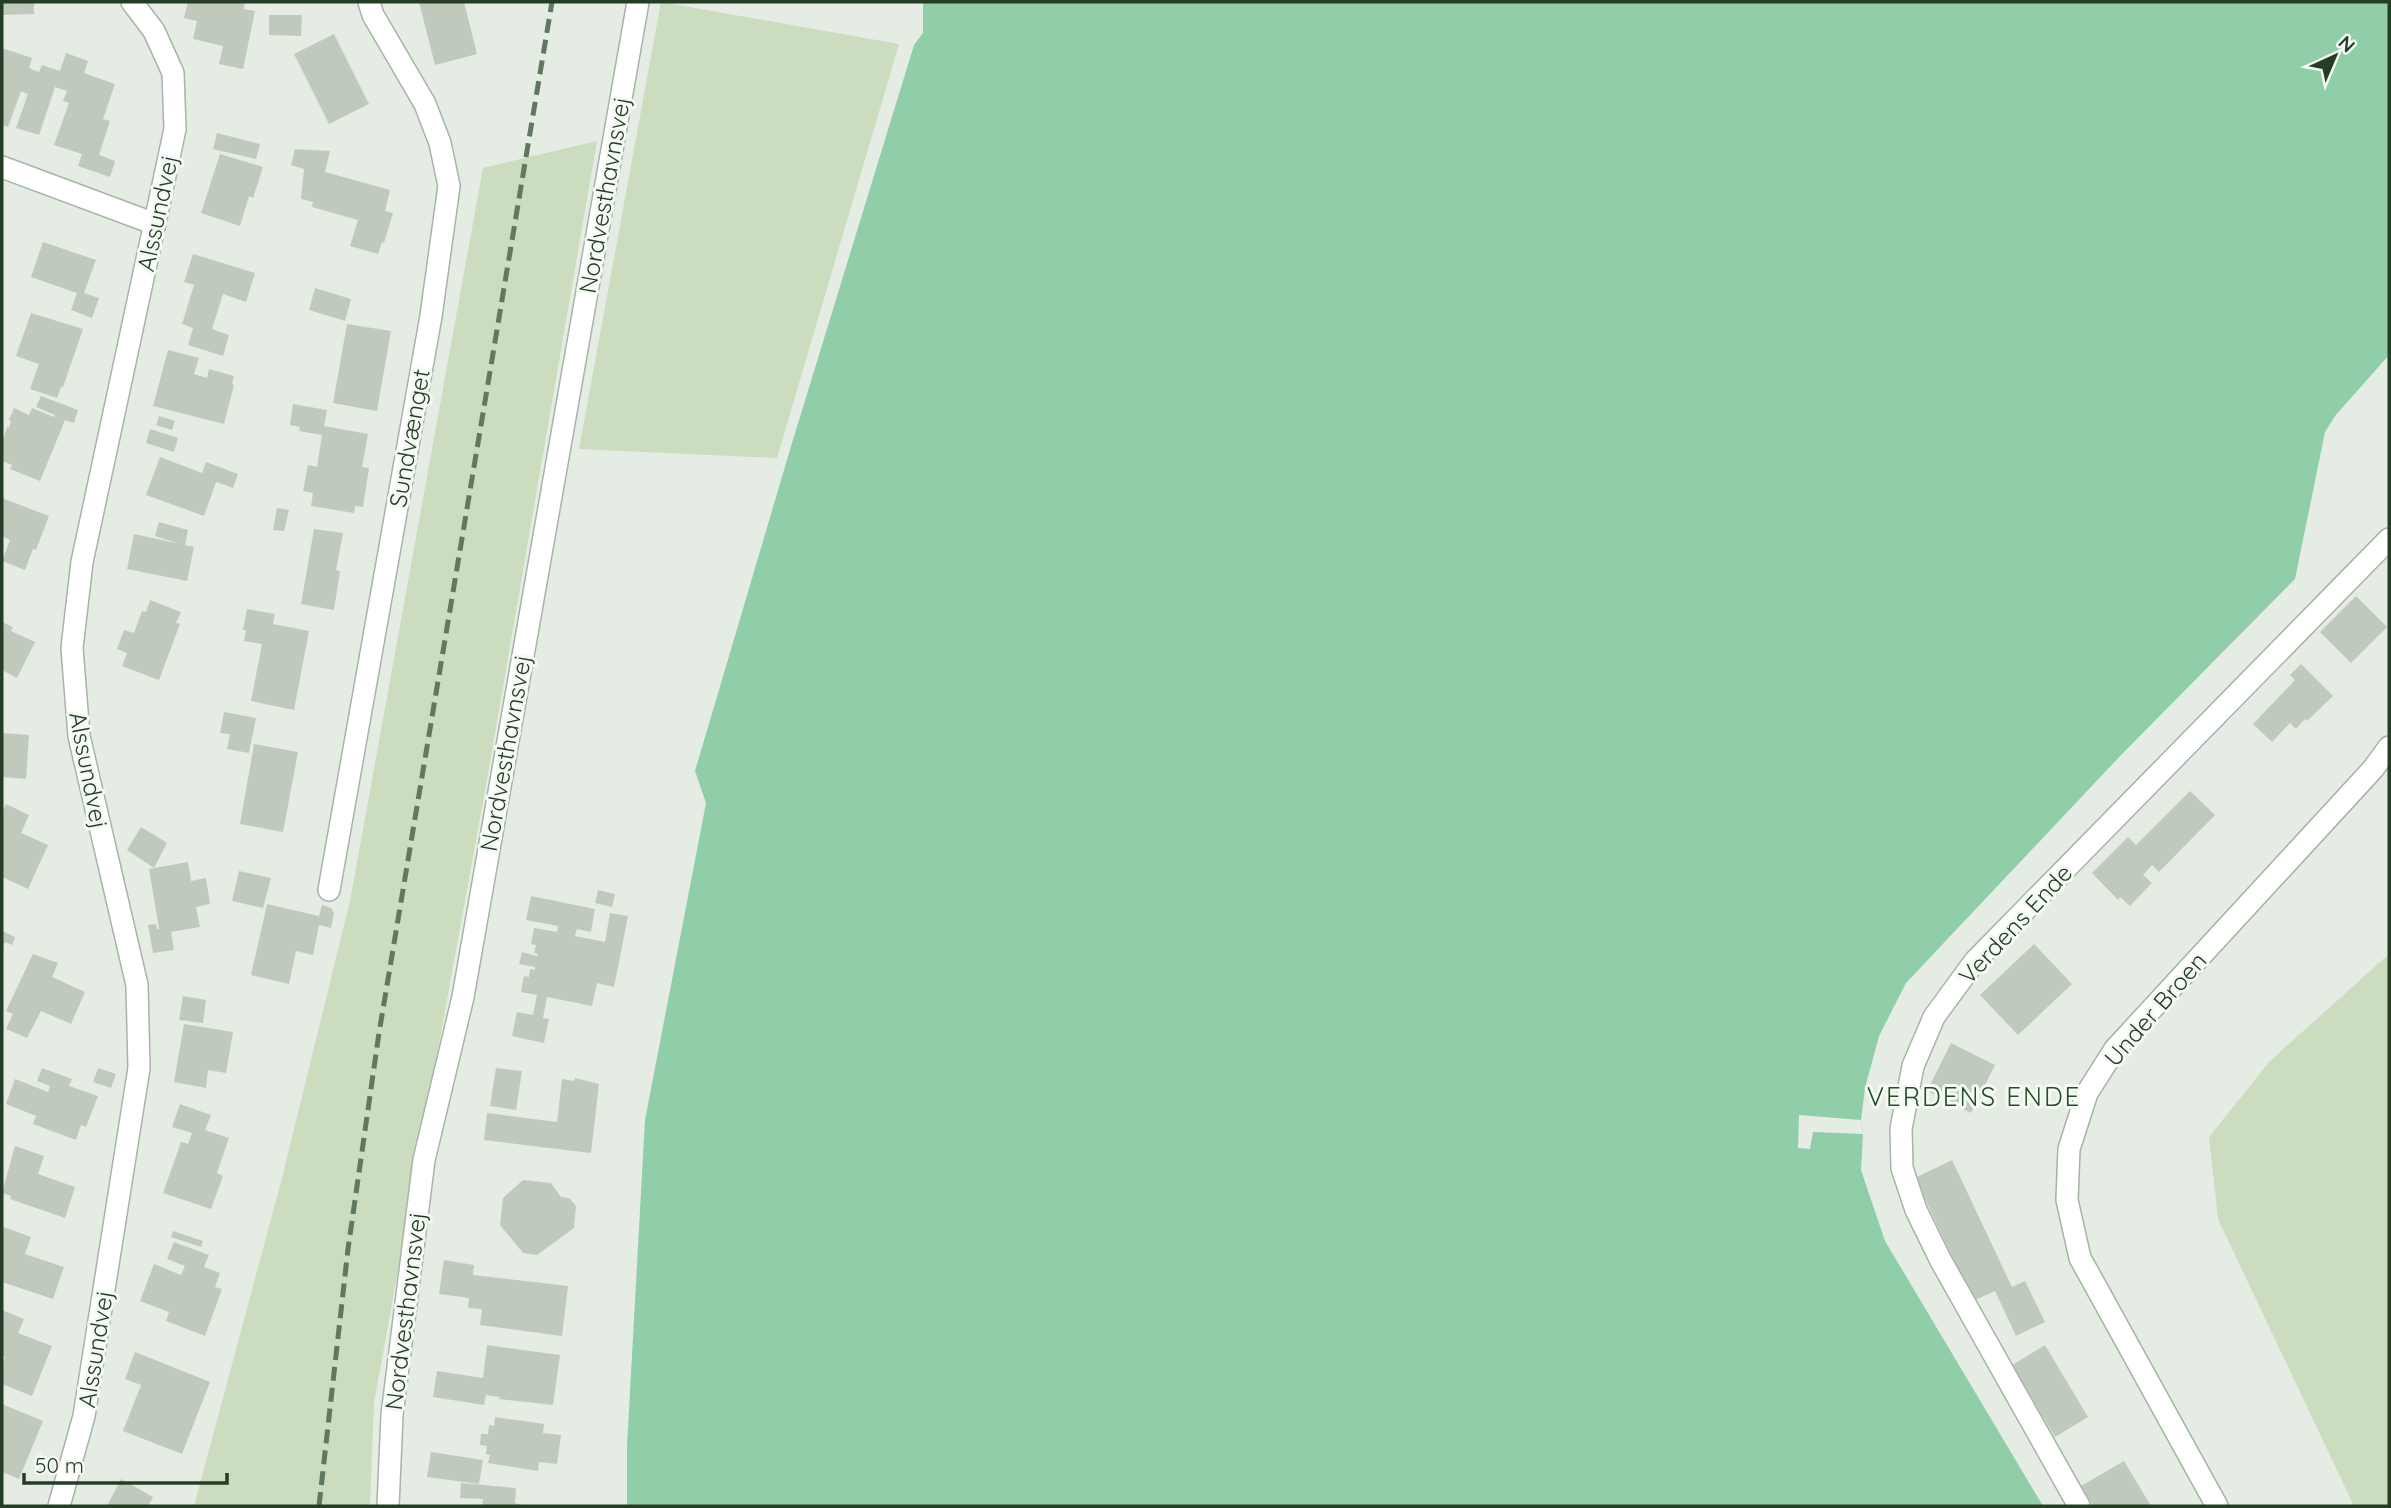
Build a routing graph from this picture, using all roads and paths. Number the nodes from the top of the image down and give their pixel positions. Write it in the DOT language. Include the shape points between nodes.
graph roads {
  1 [pos="132,2"];
  2 [pos="369,2"];
  3 [pos="638,2"];
  4 [pos="2,167"];
  5 [pos="155,224"];
  6 [pos="2389,539"];
  7 [pos="2389,747"];
  8 [pos="329,890"];
  9 [pos="60,1506"];
  10 [pos="388,1506"];
  11 [pos="2079,1506"];
  12 [pos="2217,1506"];
  1 -- 5 [label="street, Alssundvej" via="154,31 173,73 175,130"];
  2 -- 8 [label="street, Sundvænget" via="425,104 449,186 431,316"];
  3 -- 10 [label="street, Nordvesthavnsvej" via="463,997 424,1160 392,1415"];
  4 -- 5 [label="street"];
  5 -- 9 [label="street, Alssundvej" via="82,562 72,648 79,736 137,985 139,1068 84,1416"];
  6 -- 11 [label="street, Verdens Ende" via="1975,961 1934,1017 1913,1066 1901,1142 1902,1168 1916,1210"];
  7 -- 12 [label="street, Under Broen" via="2115,1049 2087,1093 2069,1149 2067,1200 2080,1258"];
}
